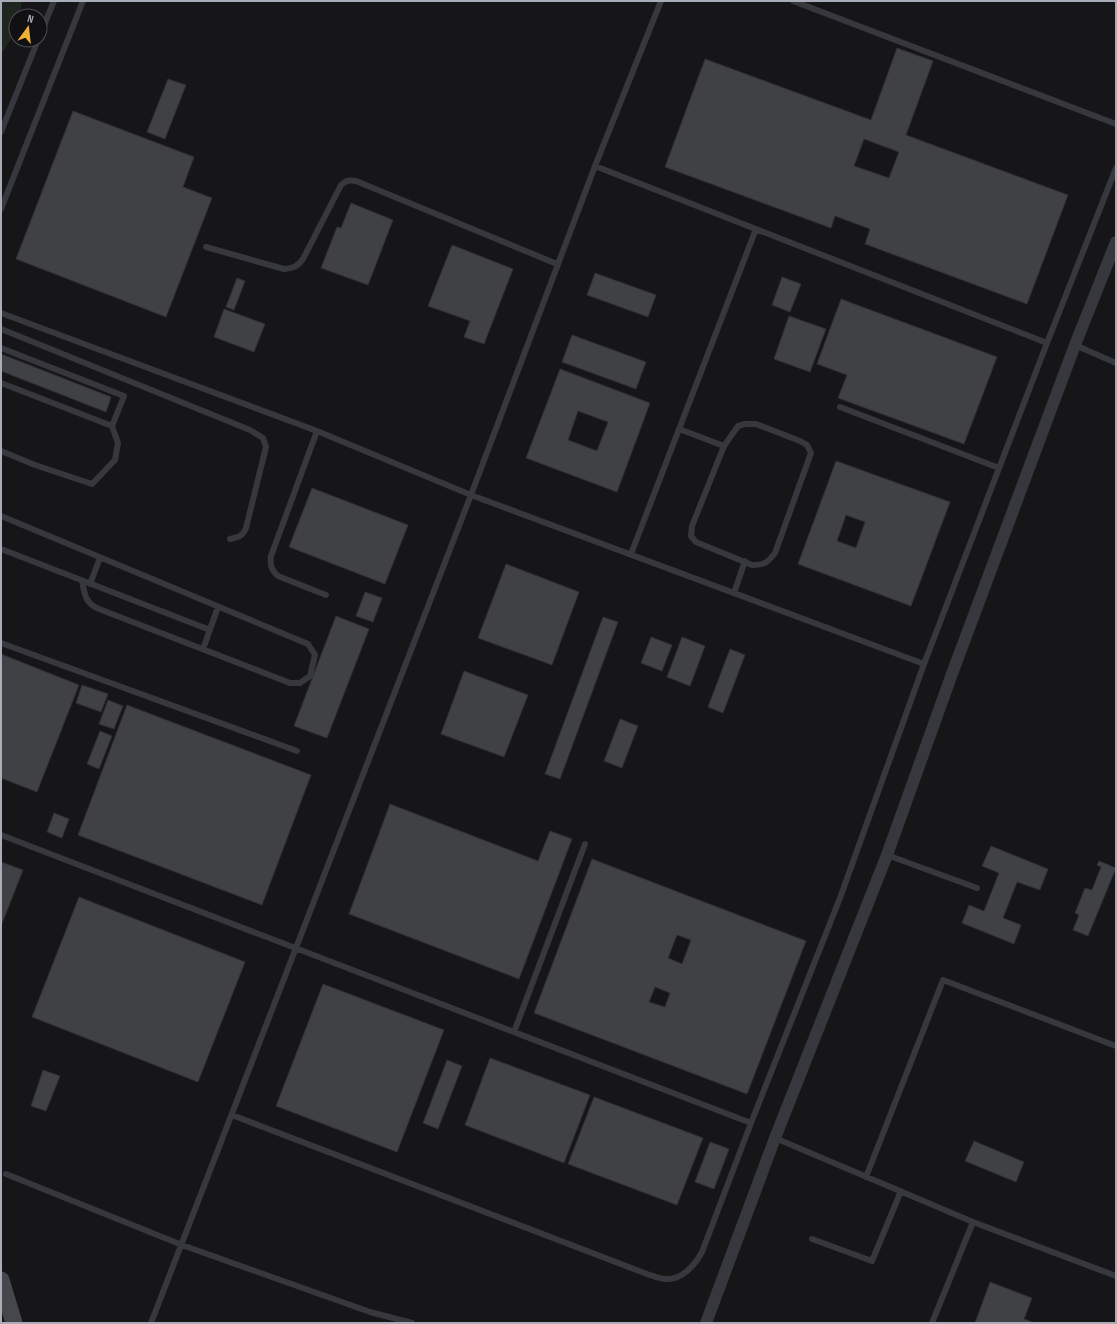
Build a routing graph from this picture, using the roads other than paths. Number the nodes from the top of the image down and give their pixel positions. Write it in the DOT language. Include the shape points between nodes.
graph roads {
  1 [pos="54,1"];
  2 [pos="83,1"];
  3 [pos="661,1"];
  4 [pos="793,1"];
  5 [pos="48,16"];
  6 [pos="35,48"];
  7 [pos="1116,124"];
  8 [pos="1,132"];
  9 [pos="595,166"];
  10 [pos="1116,168"];
  11 [pos="1,209"];
  12 [pos="756,229"];
  13 [pos="1116,242"];
  14 [pos="206,247"];
  15 [pos="557,264"];
  16 [pos="1,313"];
  17 [pos="1,329"];
  18 [pos="1047,343"];
  19 [pos="1075,345"];
  20 [pos="1,348"];
  21 [pos="1116,363"];
  22 [pos="1,383"];
  23 [pos="840,407"];
  24 [pos="112,426"];
  25 [pos="679,429"];
  26 [pos="317,431"];
  27 [pos="724,446"];
  28 [pos="1,450"];
  29 [pos="999,468"];
  30 [pos="471,495"];
  31 [pos="1,516"];
  32 [pos="230,539"];
  33 [pos="1,550"];
  34 [pos="631,554"];
  35 [pos="100,558"];
  36 [pos="745,561"];
  37 [pos="82,581"];
  38 [pos="90,584"];
  39 [pos="734,593"];
  40 [pos="326,595"];
  41 [pos="218,607"];
  42 [pos="210,630"];
  43 [pos="1,643"];
  44 [pos="203,649"];
  45 [pos="924,664"];
  46 [pos="298,751"];
  47 [pos="1,835"];
  48 [pos="585,844"];
  49 [pos="887,855"];
  50 [pos="977,888"];
  51 [pos="296,948"];
  52 [pos="514,1032"];
  53 [pos="1116,1046"];
  54 [pos="232,1115"];
  55 [pos="751,1123"];
  56 [pos="776,1138"];
  57 [pos="6,1174"];
  58 [pos="866,1177"];
  59 [pos="901,1191"];
  60 [pos="973,1222"];
  61 [pos="812,1239"];
  62 [pos="182,1245"];
  63 [pos="1116,1276"];
  64 [pos="2,1289"];
  65 [pos="14,1323"];
  66 [pos="151,1323"];
  67 [pos="412,1323"];
  68 [pos="706,1323"];
  69 [pos="932,1323"];
  1 -- 5 [label="lane"];
  2 -- 11 [label="lane"];
  3 -- 9 [label="lane"];
  4 -- 7 [label="lane"];
  6 -- 8 [label="lane"];
  9 -- 12 [label="lane"];
  9 -- 15 [label="lane"];
  10 -- 18 [label="lane"];
  12 -- 18 [label="lane"];
  12 -- 25 [label="lane"];
  13 -- 19 [label="street"];
  14 -- 15 [label="lane" via="284,269 293,268 303,259 341,185 350,180"];
  15 -- 30 [label="lane"];
  16 -- 26 [label="lane"];
  17 -- 32 [label="lane" via="250,430 263,438 266,447 246,528 244,534"];
  18 -- 29 [label="lane"];
  19 -- 21 [label="lane"];
  19 -- 49 [label="street"];
  20 -- 24 [label="lane" via="124,396"];
  22 -- 24 [label="lane"];
  23 -- 29 [label="lane"];
  24 -- 28 [label="lane" via="118,442 115,460 92,484 35,465"];
  25 -- 27 [label="lane"];
  25 -- 34 [label="lane"];
  26 -- 30 [label="lane"];
  26 -- 40 [label="lane" via="270,563 272,571 278,576"];
  27 -- 36 [label="lane" via="692,526 691,536 696,542"];
  27 -- 36 [label="lane" via="738,426 756,424 800,441 807,445 811,453 775,553 762,565 752,565"];
  29 -- 45 [label="lane"];
  30 -- 34 [label="lane"];
  30 -- 51 [label="lane"];
  31 -- 35 [label="lane"];
  33 -- 37 [label="lane"];
  34 -- 39 [label="lane"];
  35 -- 38 [label="lane"];
  35 -- 41 [label="lane"];
  36 -- 39 [label="lane"];
  37 -- 38 [label="lane"];
  37 -- 44 [label="lane" via="85,596 92,606"];
  38 -- 42 [label="lane"];
  39 -- 45 [label="lane"];
  41 -- 42 [label="lane"];
  41 -- 44 [label="lane" via="308,644 315,655 310,676 300,683 290,683"];
  42 -- 44 [label="lane"];
  43 -- 46 [label="lane"];
  45 -- 55 [label="lane" via="840,898"];
  47 -- 51 [label="lane"];
  48 -- 52 [label="lane"];
  49 -- 50 [label="lane"];
  49 -- 56 [label="street"];
  51 -- 52 [label="lane"];
  51 -- 54 [label="lane"];
  52 -- 55 [label="lane"];
  53 -- 58 [label="lane" via="943,980"];
  54 -- 55 [label="lane" via="665,1280 676,1278 689,1270 702,1252"];
  54 -- 62 [label="lane"];
  56 -- 58 [label="lane"];
  56 -- 68 [label="street"];
  57 -- 62 [label="lane"];
  58 -- 59 [label="lane"];
  59 -- 60 [label="lane"];
  59 -- 61 [label="lane" via="872,1261"];
  60 -- 63 [label="lane"];
  60 -- 69 [label="lane"];
  62 -- 66 [label="lane"];
  62 -- 67 [label="lane" via="370,1312"];
  64 -- 65 [label="street"];
}
